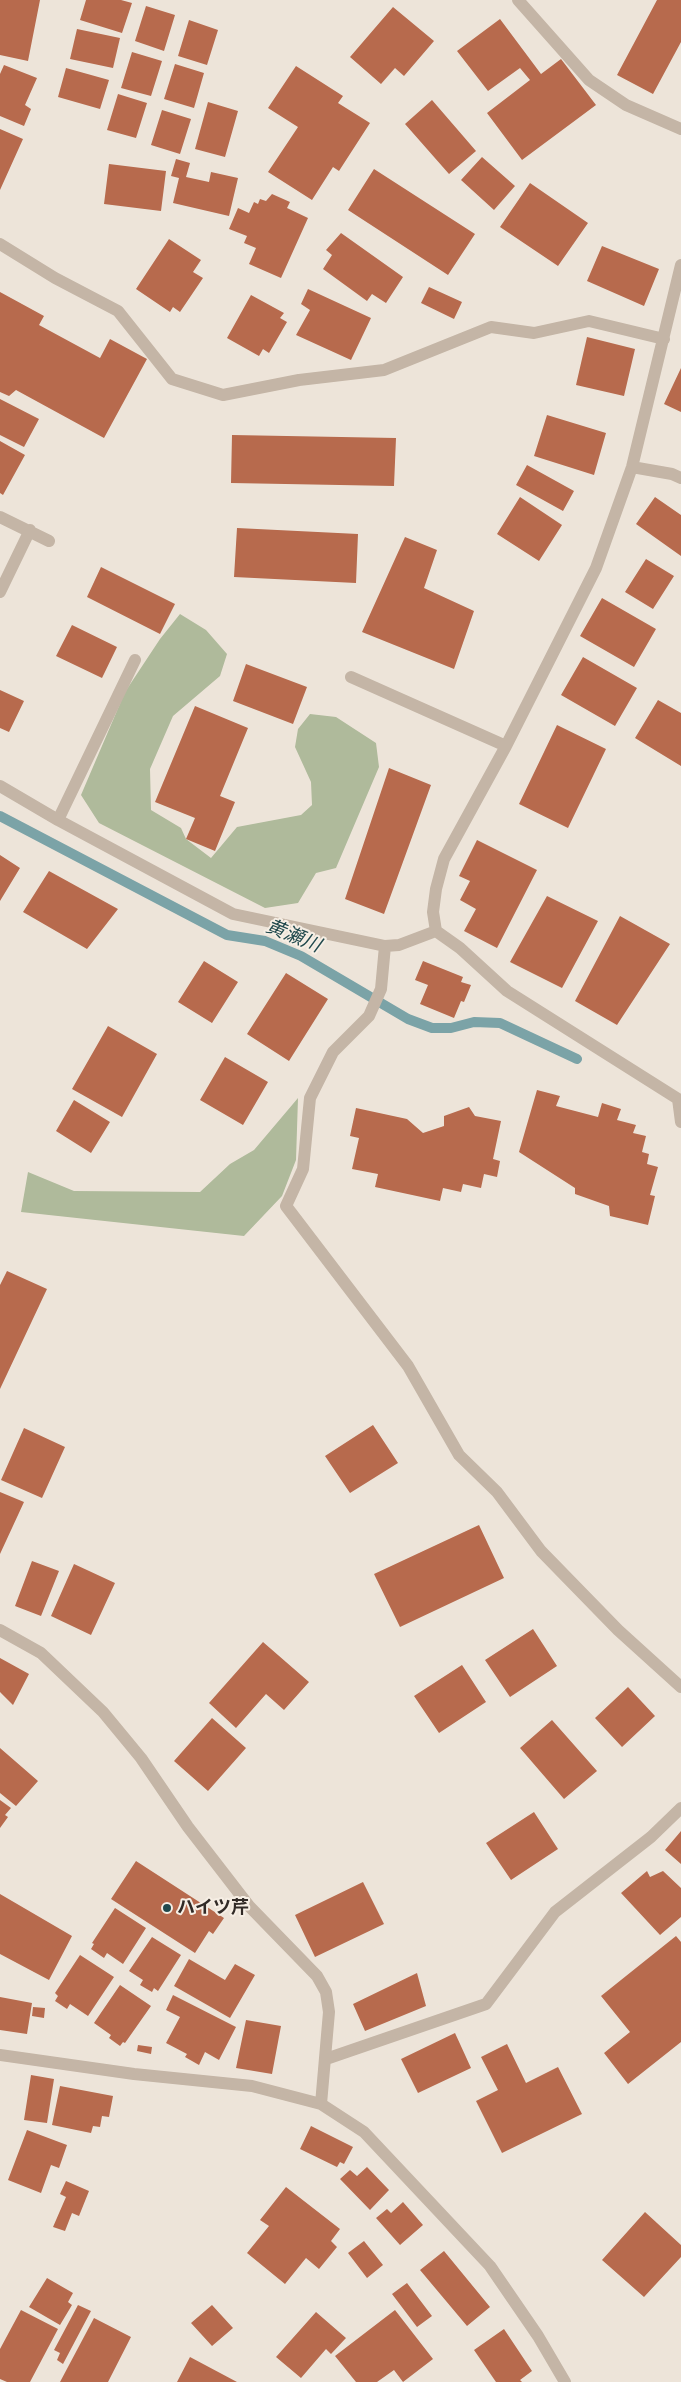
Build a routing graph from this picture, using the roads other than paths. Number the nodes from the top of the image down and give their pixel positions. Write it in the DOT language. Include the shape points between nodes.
graph roads {
  1 [pos="518,0"];
  2 [pos="681,129"];
  3 [pos="0,244"];
  4 [pos="681,266"];
  5 [pos="664,339"];
  6 [pos="632,467"];
  7 [pos="681,478"];
  8 [pos="0,516"];
  9 [pos="30,530"];
  10 [pos="49,541"];
  11 [pos="0,592"];
  12 [pos="135,660"];
  13 [pos="351,677"];
  14 [pos="506,746"];
  15 [pos="1,790"];
  16 [pos="58,820"];
  17 [pos="436,931"];
  18 [pos="385,946"];
  19 [pos="679,1099"];
  20 [pos="681,1122"];
  21 [pos="0,1630"];
  22 [pos="681,1687"];
  23 [pos="681,1808"];
  24 [pos="0,2055"];
  25 [pos="326,2059"];
  26 [pos="321,2104"];
  27 [pos="565,2382"];
  1 -- 2 [label="street" via="589,80 626,105"];
  3 -- 5 [label="street" via="118,311 172,379 223,395 300,380 384,370 491,326 534,332 589,321"];
  4 -- 5 [label="street"];
  5 -- 6 [label="street"];
  6 -- 7 [label="street"];
  6 -- 14 [label="street" via="596,568"];
  8 -- 9 [label="street"];
  9 -- 10 [label="street"];
  9 -- 11 [label="street"];
  12 -- 16 [label="street"];
  13 -- 14 [label="street"];
  14 -- 17 [label="street" via="444,859 433,912"];
  15 -- 16 [label="street"];
  16 -- 18 [label="street" via="233,914"];
  17 -- 18 [label="street" via="399,945"];
  17 -- 19 [label="street" via="460,948 507,991"];
  18 -- 22 [label="street" via="381,989 369,1016 333,1052 310,1098 303,1169 286,1206 408,1366 459,1455 497,1492 541,1551 618,1630"];
  19 -- 20 [label="street"];
  21 -- 25 [label="street" via="41,1653 103,1712 141,1758 249,1906 317,1976 326,1992 329,2012"];
  23 -- 25 [label="street" via="651,1837 556,1912 486,2004"];
  24 -- 26 [label="street" via="252,2086"];
  25 -- 26 [label="street"];
  26 -- 27 [label="street" via="364,2132 490,2266"];
}
